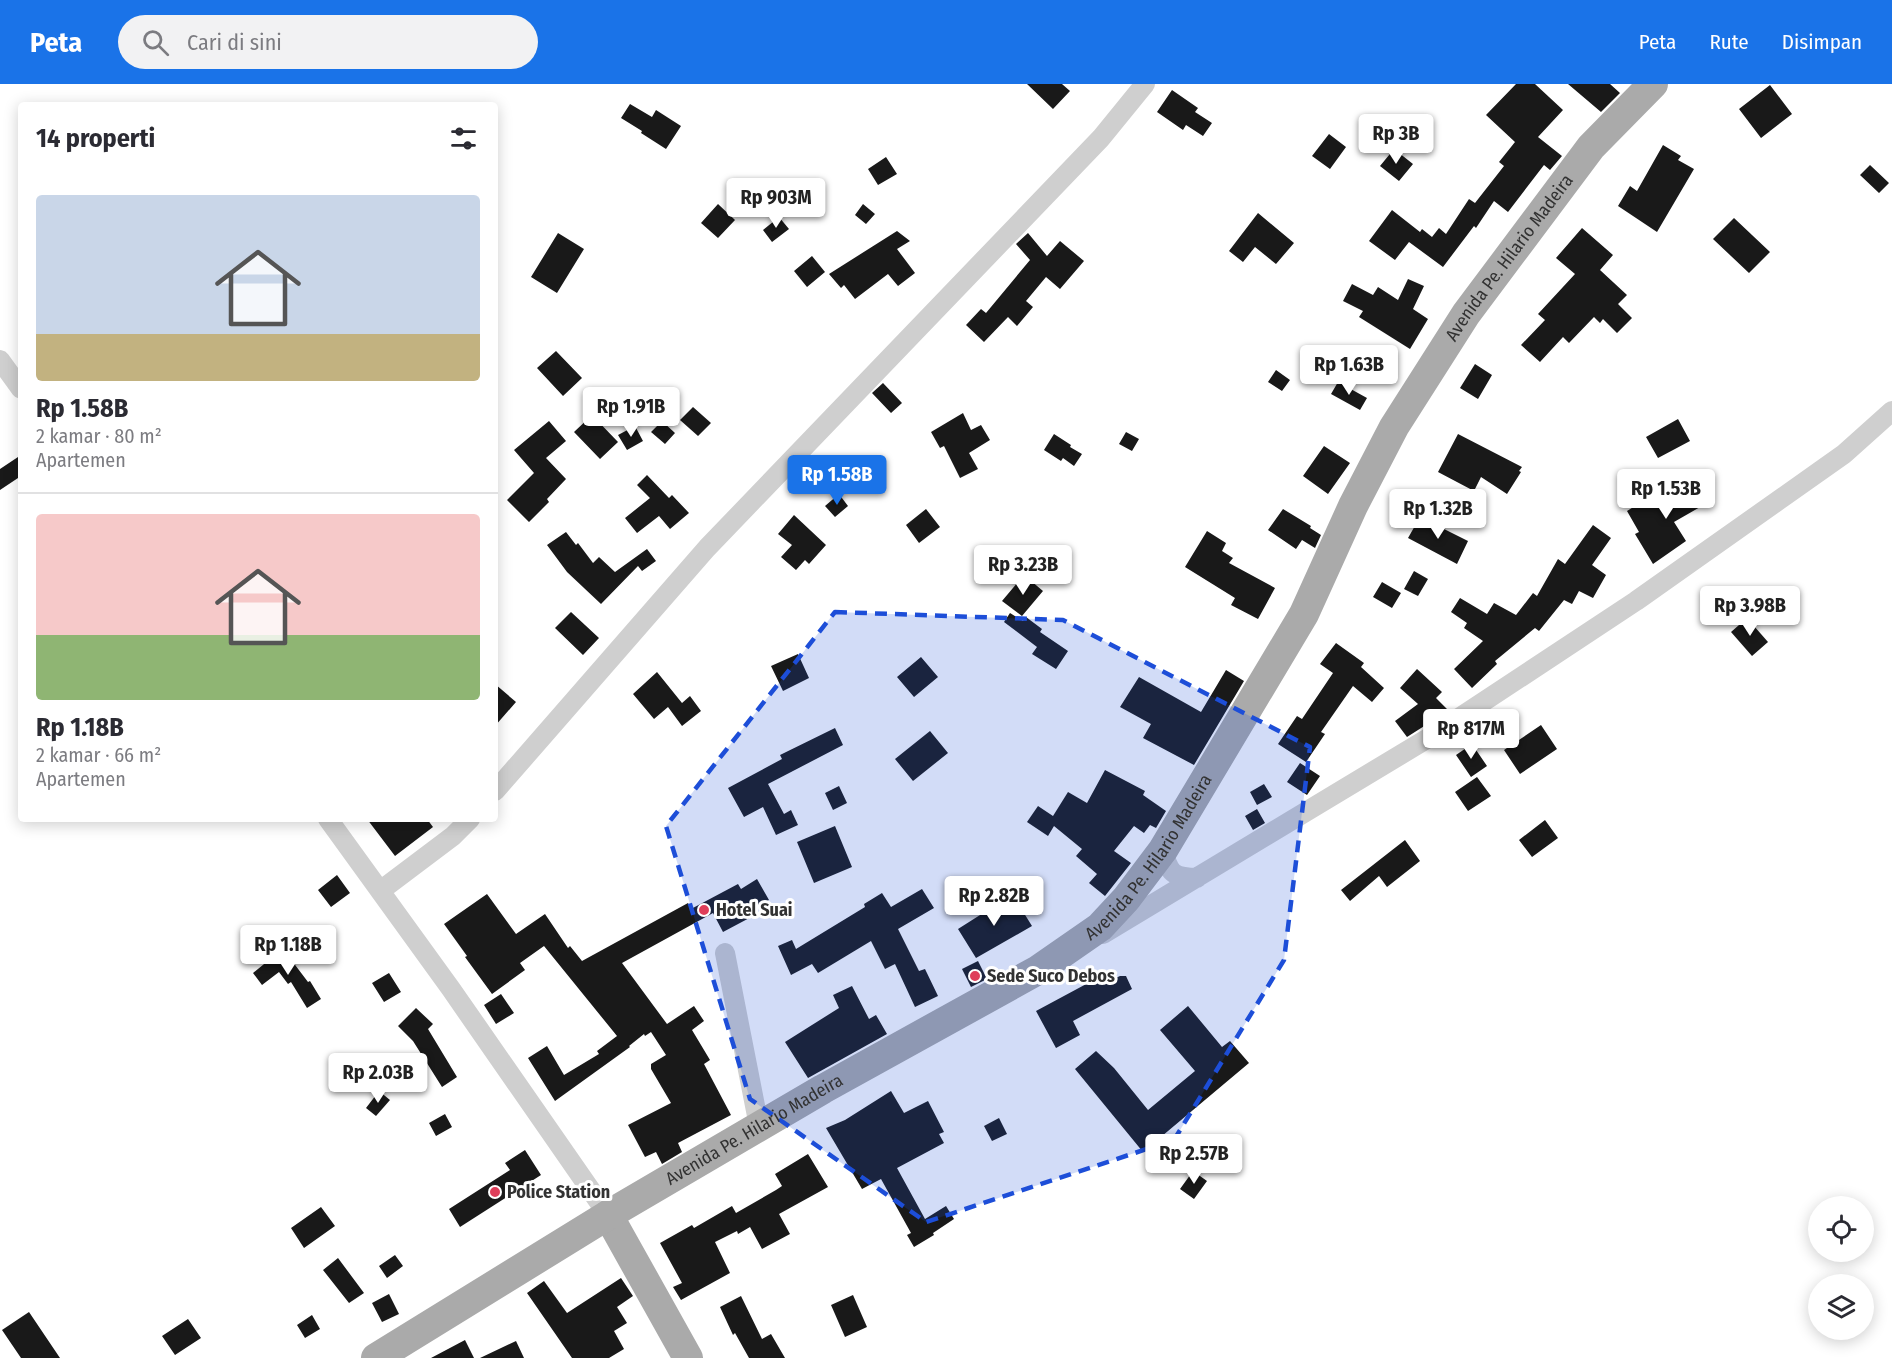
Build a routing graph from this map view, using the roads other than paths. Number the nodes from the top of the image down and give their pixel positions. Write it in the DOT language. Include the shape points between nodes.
graph roads {
  1 [pos="1145,84"];
  2 [pos="1653,84"];
  3 [pos="0,360"];
  4 [pos="18,385"];
  5 [pos="1892,411"];
  6 [pos="498,788"];
  7 [pos="330,822"];
  8 [pos="467,822"];
  9 [pos="1163,850"];
  10 [pos="1197,878"];
  11 [pos="380,891"];
  12 [pos="725,953"];
  13 [pos="1038,970"];
  14 [pos="759,1126"];
  15 [pos="608,1215"];
  16 [pos="376,1358"];
  17 [pos="688,1358"];
  1 -- 6 [label="street" via="1101,138 707,548"];
  2 -- 9 [label="main road, Avenida Pe. Hilario Madeira" via="1591,147 1466,314 1394,427 1304,614"];
  3 -- 4 [label="street"];
  5 -- 10 [label="street" via="1844,454 1636,601 1430,737"];
  7 -- 11 [label="street"];
  8 -- 11 [label="street"];
  9 -- 10 [label="street" via="1167,868 1179,877"];
  9 -- 13 [label="main road, Avenida Pe. Hilario Madeira" via="1100,927"];
  10 -- 13 [label="street"];
  11 -- 15 [label="street"];
  12 -- 14 [label="street"];
  13 -- 14 [label="main road, Avenida Pe. Hilario Madeira"];
  14 -- 15 [label="main road, Avenida Pe. Hilario Madeira"];
  15 -- 16 [label="main road, Avenida Pe. Hilario Madeira"];
  15 -- 17 [label="main road"];
}
